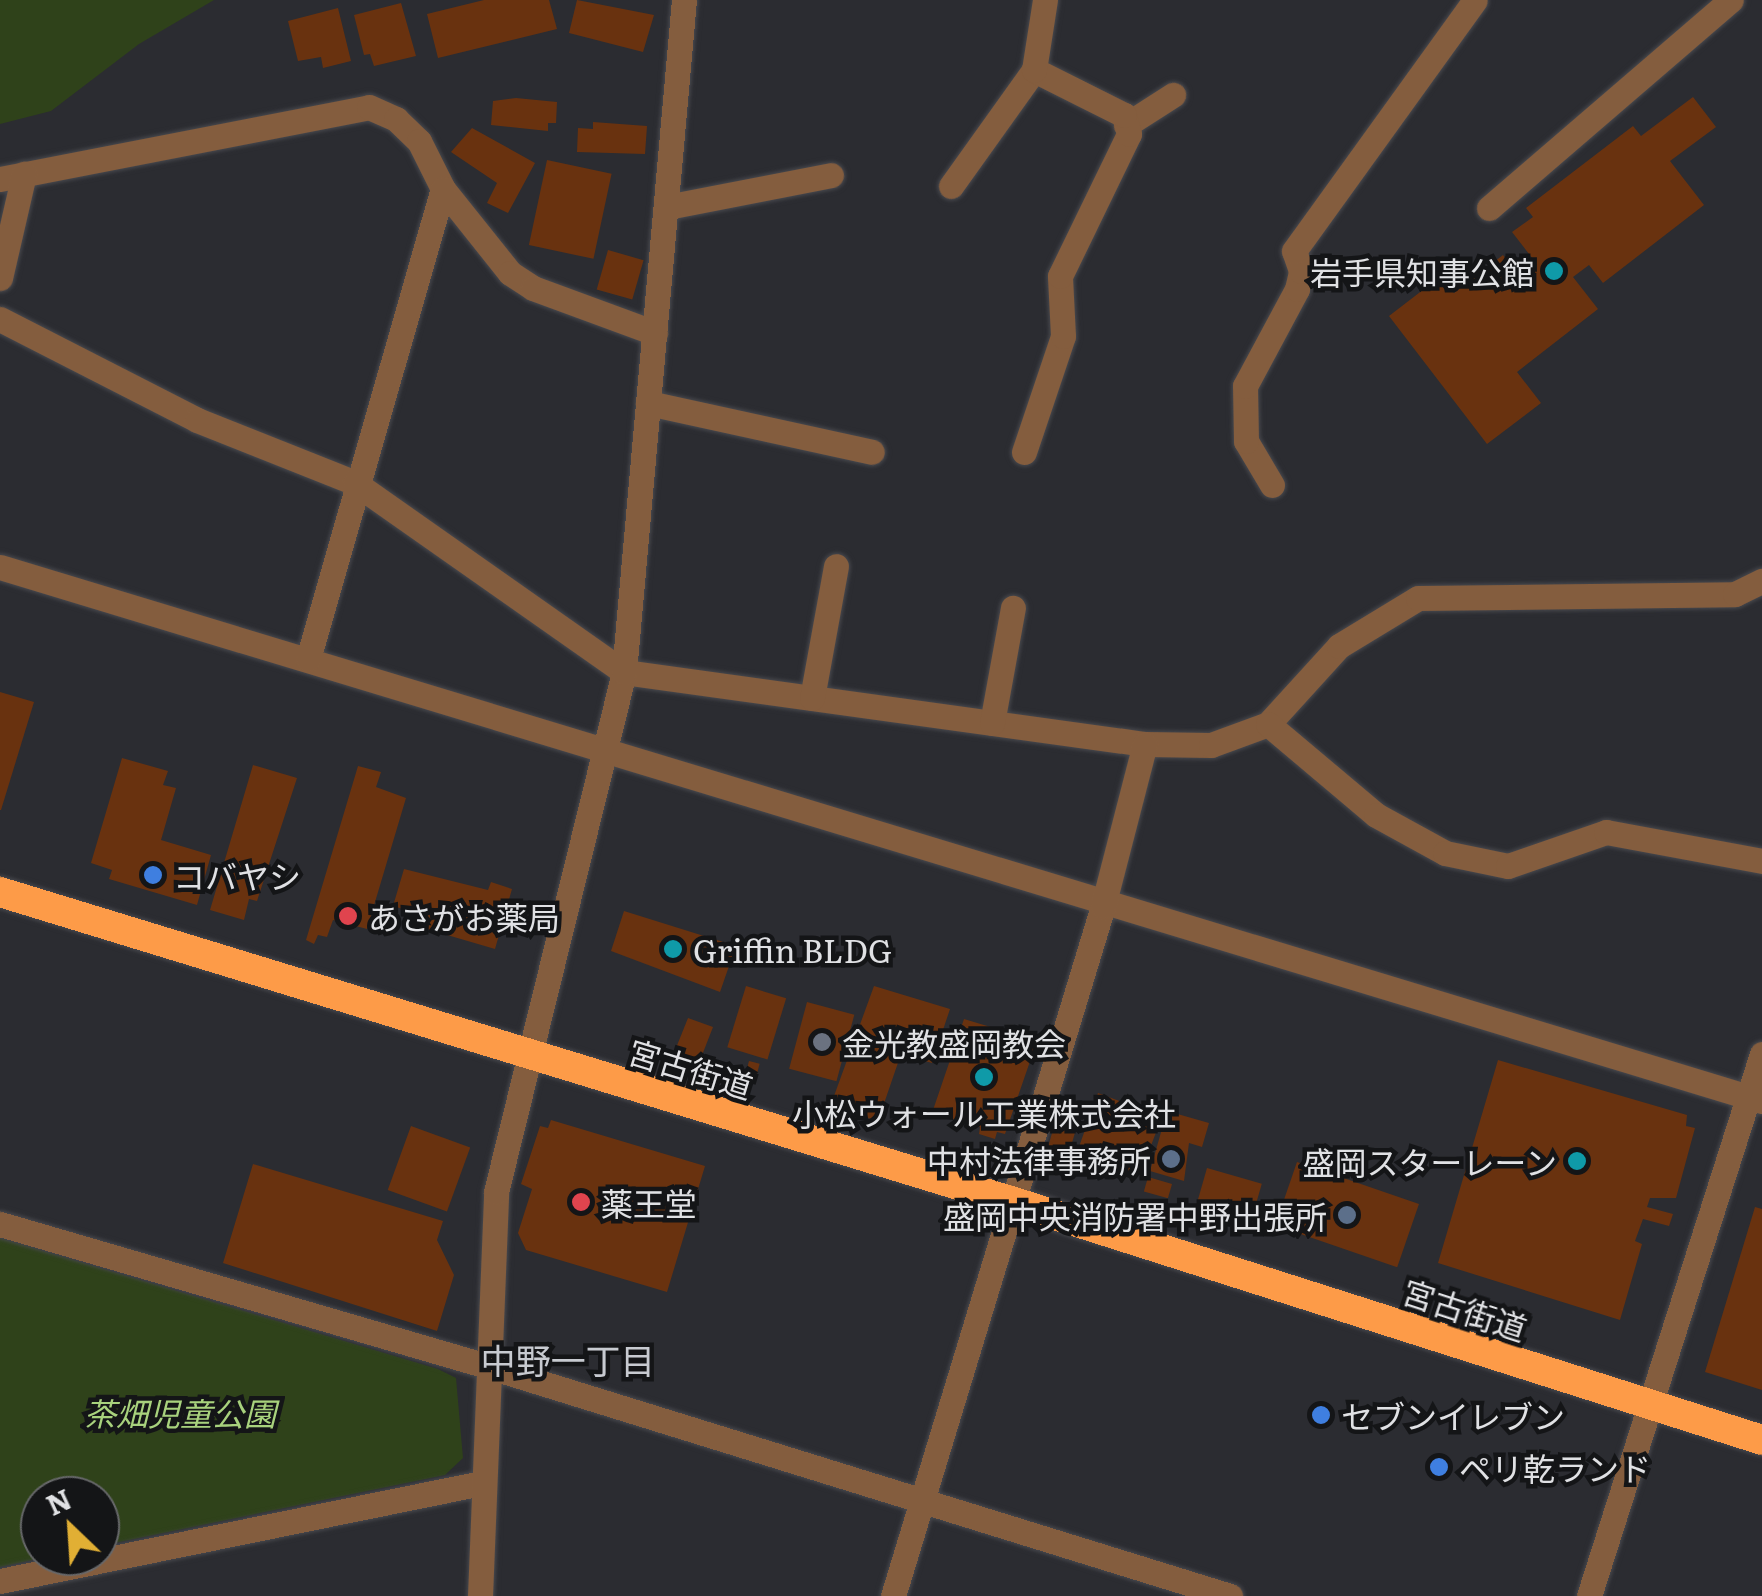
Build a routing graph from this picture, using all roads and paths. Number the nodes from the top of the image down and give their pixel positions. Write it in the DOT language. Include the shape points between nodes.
graph roads {
  1 [pos="684,0"];
  2 [pos="1045,0"];
  3 [pos="1475,0"];
  4 [pos="1731,0"];
  5 [pos="1034,70"];
  6 [pos="1173,95"];
  7 [pos="1126,125"];
  8 [pos="831,175"];
  9 [pos="12,177"];
  10 [pos="950,186"];
  11 [pos="444,189"];
  12 [pos="667,207"];
  13 [pos="1489,208"];
  14 [pos="0,278"];
  15 [pos="0,319"];
  16 [pos="655,333"];
  17 [pos="648,403"];
  18 [pos="872,452"];
  19 [pos="1024,452"];
  20 [pos="356,483"];
  21 [pos="1272,486"];
  22 [pos="836,566"];
  23 [pos="0,567"];
  24 [pos="1762,582"];
  25 [pos="1013,608"];
  26 [pos="308,659"];
  27 [pos="624,672"];
  28 [pos="812,698"];
  29 [pos="992,723"];
  30 [pos="1268,724"];
  31 [pos="1145,744"];
  32 [pos="608,756"];
  33 [pos="1762,861"];
  34 [pos="0,892"];
  35 [pos="1103,906"];
  36 [pos="1762,1054"];
  37 [pos="526,1055"];
  38 [pos="1755,1100"];
  39 [pos="1011,1201"];
  40 [pos="0,1224"];
  41 [pos="487,1366"];
  42 [pos="1650,1404"];
  43 [pos="1762,1440"];
  44 [pos="480,1483"];
  45 [pos="922,1504"];
  46 [pos="0,1582"];
  47 [pos="480,1596"];
  48 [pos="893,1596"];
  49 [pos="1230,1596"];
  50 [pos="1588,1596"];
  1 -- 12 [label="street"];
  2 -- 5 [label="street"];
  3 -- 21 [label="street" via="1294,251 1302,271 1298,288 1245,386 1246,442"];
  4 -- 13 [label="street"];
  5 -- 7 [label="street" via="1124,115"];
  5 -- 10 [label="street"];
  6 -- 7 [label="street"];
  7 -- 19 [label="street" via="1129,134 1060,276 1063,336"];
  8 -- 12 [label="street"];
  9 -- 11 [label="street" via="369,107 396,119 419,141"];
  9 -- 14 [label="street"];
  11 -- 16 [label="street" via="510,274"];
  11 -- 20 [label="street"];
  12 -- 16 [label="street"];
  15 -- 20 [label="street" via="197,420"];
  16 -- 17 [label="street"];
  17 -- 18 [label="street"];
  17 -- 27 [label="street"];
  20 -- 26 [label="street"];
  20 -- 27 [label="street"];
  22 -- 28 [label="street"];
  23 -- 26 [label="street"];
  24 -- 30 [label="street" via="1734,594 1418,598 1339,646"];
  25 -- 29 [label="street"];
  26 -- 32 [label="street"];
  27 -- 28 [label="street"];
  27 -- 32 [label="street"];
  28 -- 29 [label="street"];
  29 -- 31 [label="street"];
  30 -- 31 [label="street" via="1211,745"];
  30 -- 33 [label="street" via="1376,815 1445,853 1508,866 1606,832"];
  31 -- 35 [label="street"];
  32 -- 35 [label="street" via="651,759"];
  32 -- 37 [label="street"];
  34 -- 37 [label="highway, 宮古街道"];
  35 -- 38 [label="street"];
  35 -- 39 [label="street"];
  36 -- 38 [label="street"];
  37 -- 39 [label="highway, 宮古街道"];
  37 -- 41 [label="street" via="496,1192"];
  38 -- 42 [label="street"];
  39 -- 42 [label="highway, 宮古街道"];
  39 -- 45 [label="street"];
  40 -- 41 [label="street"];
  41 -- 44 [label="street"];
  41 -- 45 [label="street"];
  42 -- 43 [label="highway, 宮古街道"];
  42 -- 50 [label="street"];
  44 -- 46 [label="street"];
  44 -- 47 [label="street"];
  45 -- 48 [label="street"];
  45 -- 49 [label="street"];
}
